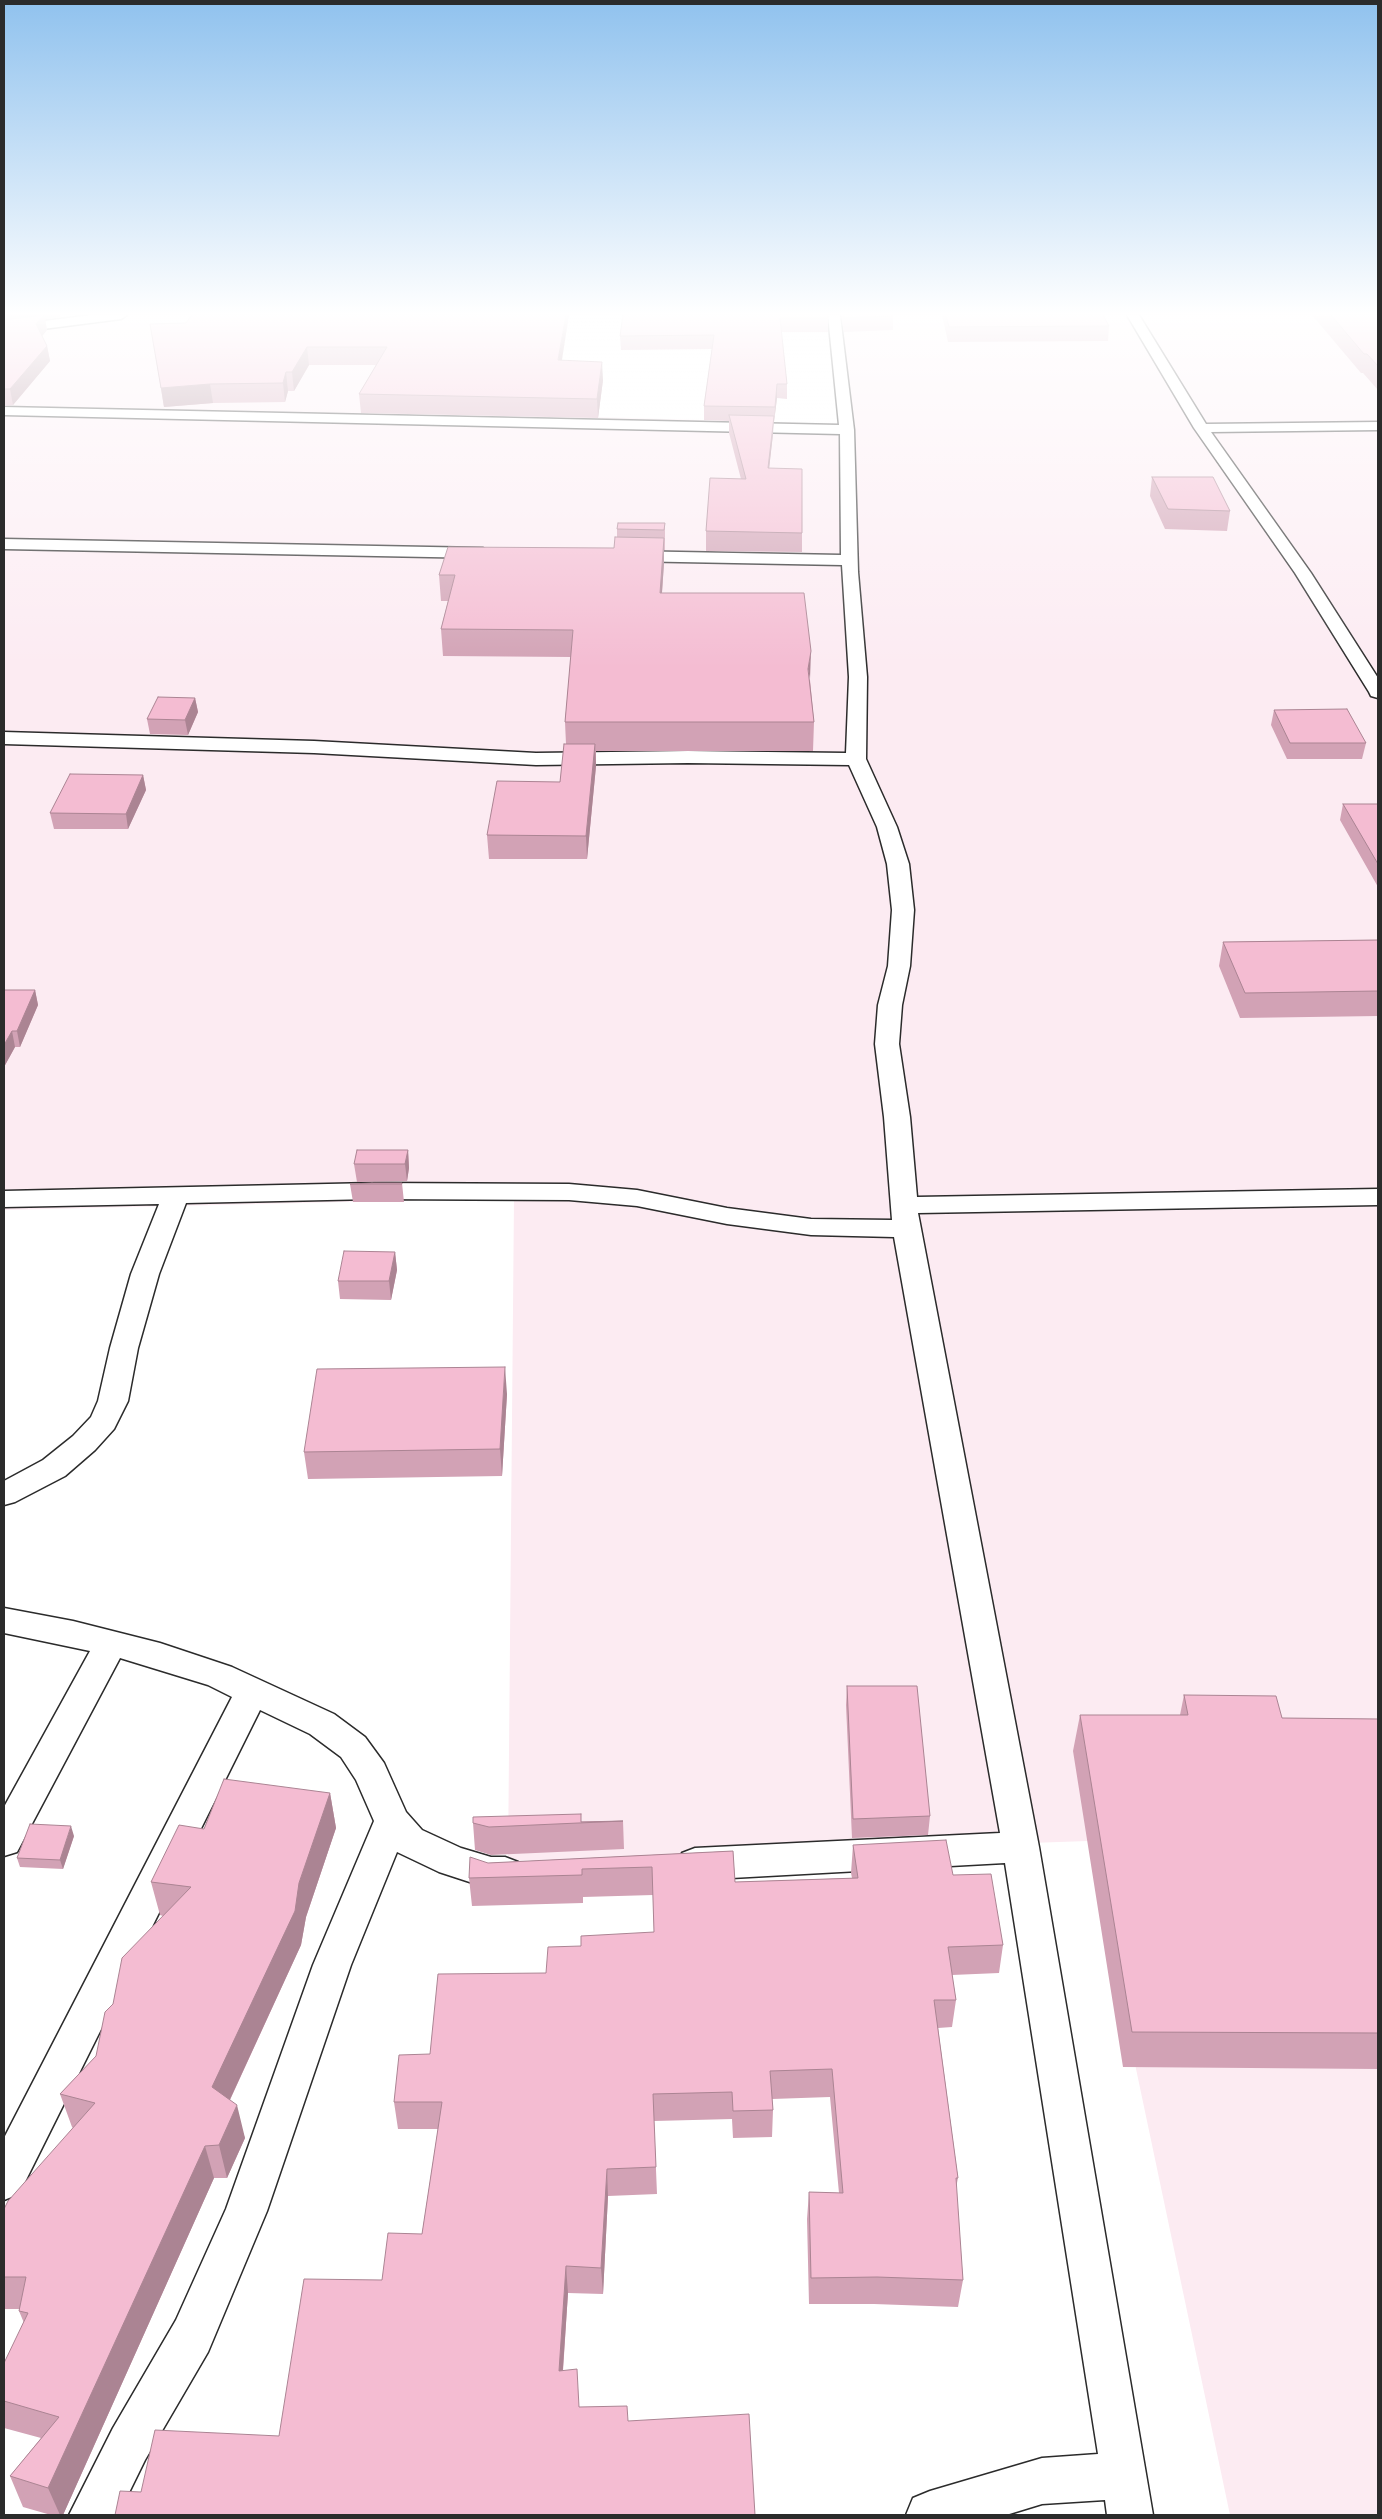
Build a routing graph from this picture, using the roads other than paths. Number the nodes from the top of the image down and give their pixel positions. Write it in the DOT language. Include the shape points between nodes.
graph roads {
  1 [pos="847,433"];
  2 [pos="1204,433"];
  3 [pos="4,544"];
  4 [pos="501,554"];
  5 [pos="611,556"];
  6 [pos="850,560"];
  7 [pos="1378,692"];
  8 [pos="4,738"];
  9 [pos="856,759"];
  10 [pos="176,1195"];
  11 [pos="1378,1197"];
  12 [pos="4,1199"];
  13 [pos="906,1217"];
  14 [pos="4,1494"];
  15 [pos="4,1621"];
  16 [pos="111,1644"];
  17 [pos="252,1692"];
  18 [pos="392,1821"];
  19 [pos="4,1841"];
  20 [pos="1021,1848"];
  21 [pos="665,1866"];
  22 [pos="537,1872"];
  23 [pos="4,2180"];
  24 [pos="1128,2495"];
  25 [pos="93,2515"];
  26 [pos="930,2515"];
  1 -- 6 [label="street"];
  2 -- 7 [label="street" via="1303,573"];
  3 -- 4 [label="street"];
  5 -- 6 [label="street"];
  6 -- 9 [label="street" via="858,677"];
  8 -- 9 [label="street" via="314,747 536,759"];
  9 -- 13 [label="street" via="887,827 898,864 903,910 899,966 890,1005 887,1044"];
  10 -- 12 [label="street"];
  10 -- 13 [label="street" via="569,1192 638,1198 811,1228"];
  10 -- 14 [label="street" via="145,1274 113,1401 103,1422 54,1468"];
  11 -- 13 [label="street"];
  13 -- 20 [label="street"];
  15 -- 16 [label="street"];
  16 -- 17 [label="street" via="148,1652 220,1676"];
  16 -- 19 [label="street"];
  17 -- 18 [label="street" via="322,1724 353,1747 371,1774"];
  17 -- 23 [label="street"];
  18 -- 22 [label="street" via="409,1841 452,1861 491,1873"];
  18 -- 25 [label="street" via="332,1965 246,2211 200,2318"];
  20 -- 21 [label="street"];
  20 -- 24 [label="street"];
  24 -- 26 [label="street" via="1042,2481"];
}
